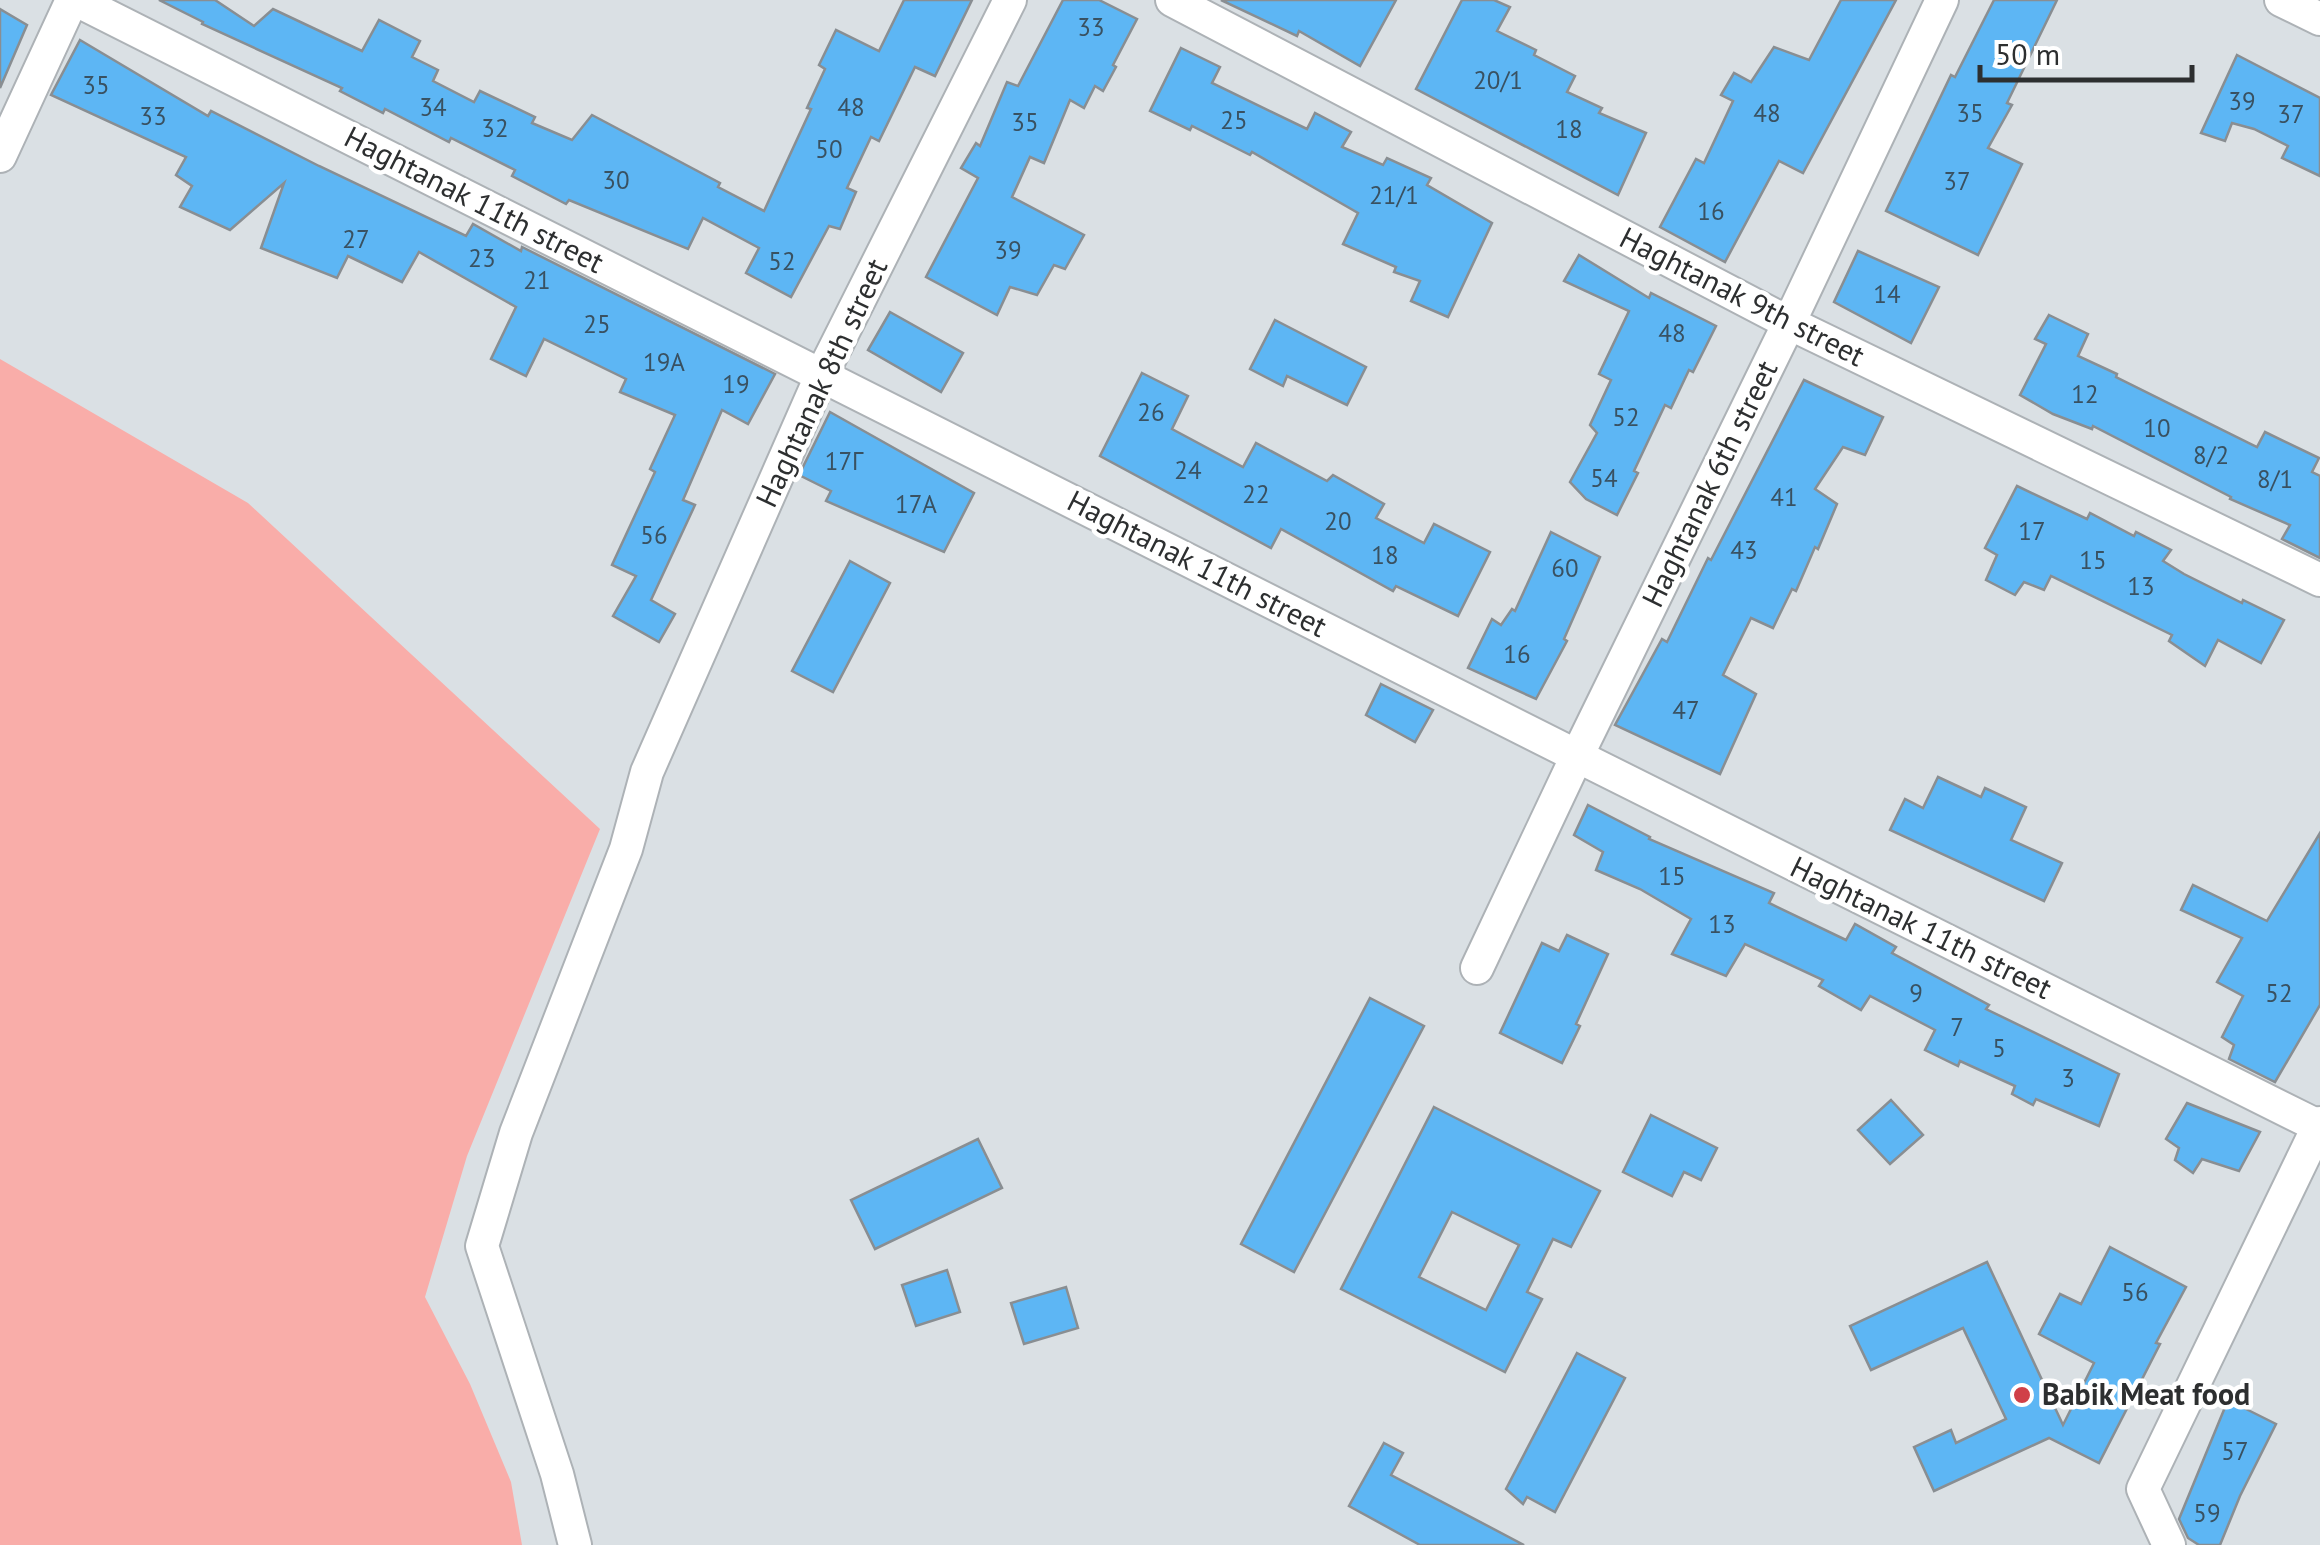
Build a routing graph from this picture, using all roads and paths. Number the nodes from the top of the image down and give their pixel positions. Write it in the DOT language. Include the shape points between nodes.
graph roads {
  1 [pos="74,0"];
  2 [pos="1010,0"];
  3 [pos="1172,0"];
  4 [pos="1942,0"];
  5 [pos="2281,0"];
  6 [pos="2320,19"];
  7 [pos="0,156"];
  8 [pos="1790,323"];
  9 [pos="822,374"];
  10 [pos="2320,580"];
  11 [pos="1577,756"];
  12 [pos="1477,968"];
  13 [pos="2319,1125"];
  14 [pos="575,1545"];
  15 [pos="2169,1545"];
  1 -- 7 [label="street"];
  1 -- 9 [label="street, Haghtanak 11th street"];
  2 -- 9 [label="street, Haghtanak 8th street"];
  3 -- 8 [label="street, Haghtanak 9th street"];
  4 -- 8 [label="street, Haghtanak 6th street"];
  5 -- 6 [label="street"];
  8 -- 10 [label="street, Haghtanak 9th street"];
  8 -- 11 [label="street, Haghtanak 6th street"];
  9 -- 11 [label="street, Haghtanak 11th street"];
  9 -- 14 [label="street, Haghtanak 8th street" via="646,772 626,849 516,1133 482,1246"];
  11 -- 12 [label="street, Haghtanak 6th street"];
  11 -- 13 [label="street, Haghtanak 11th street"];
  13 -- 15 [label="street" via="2144,1489"];
}
